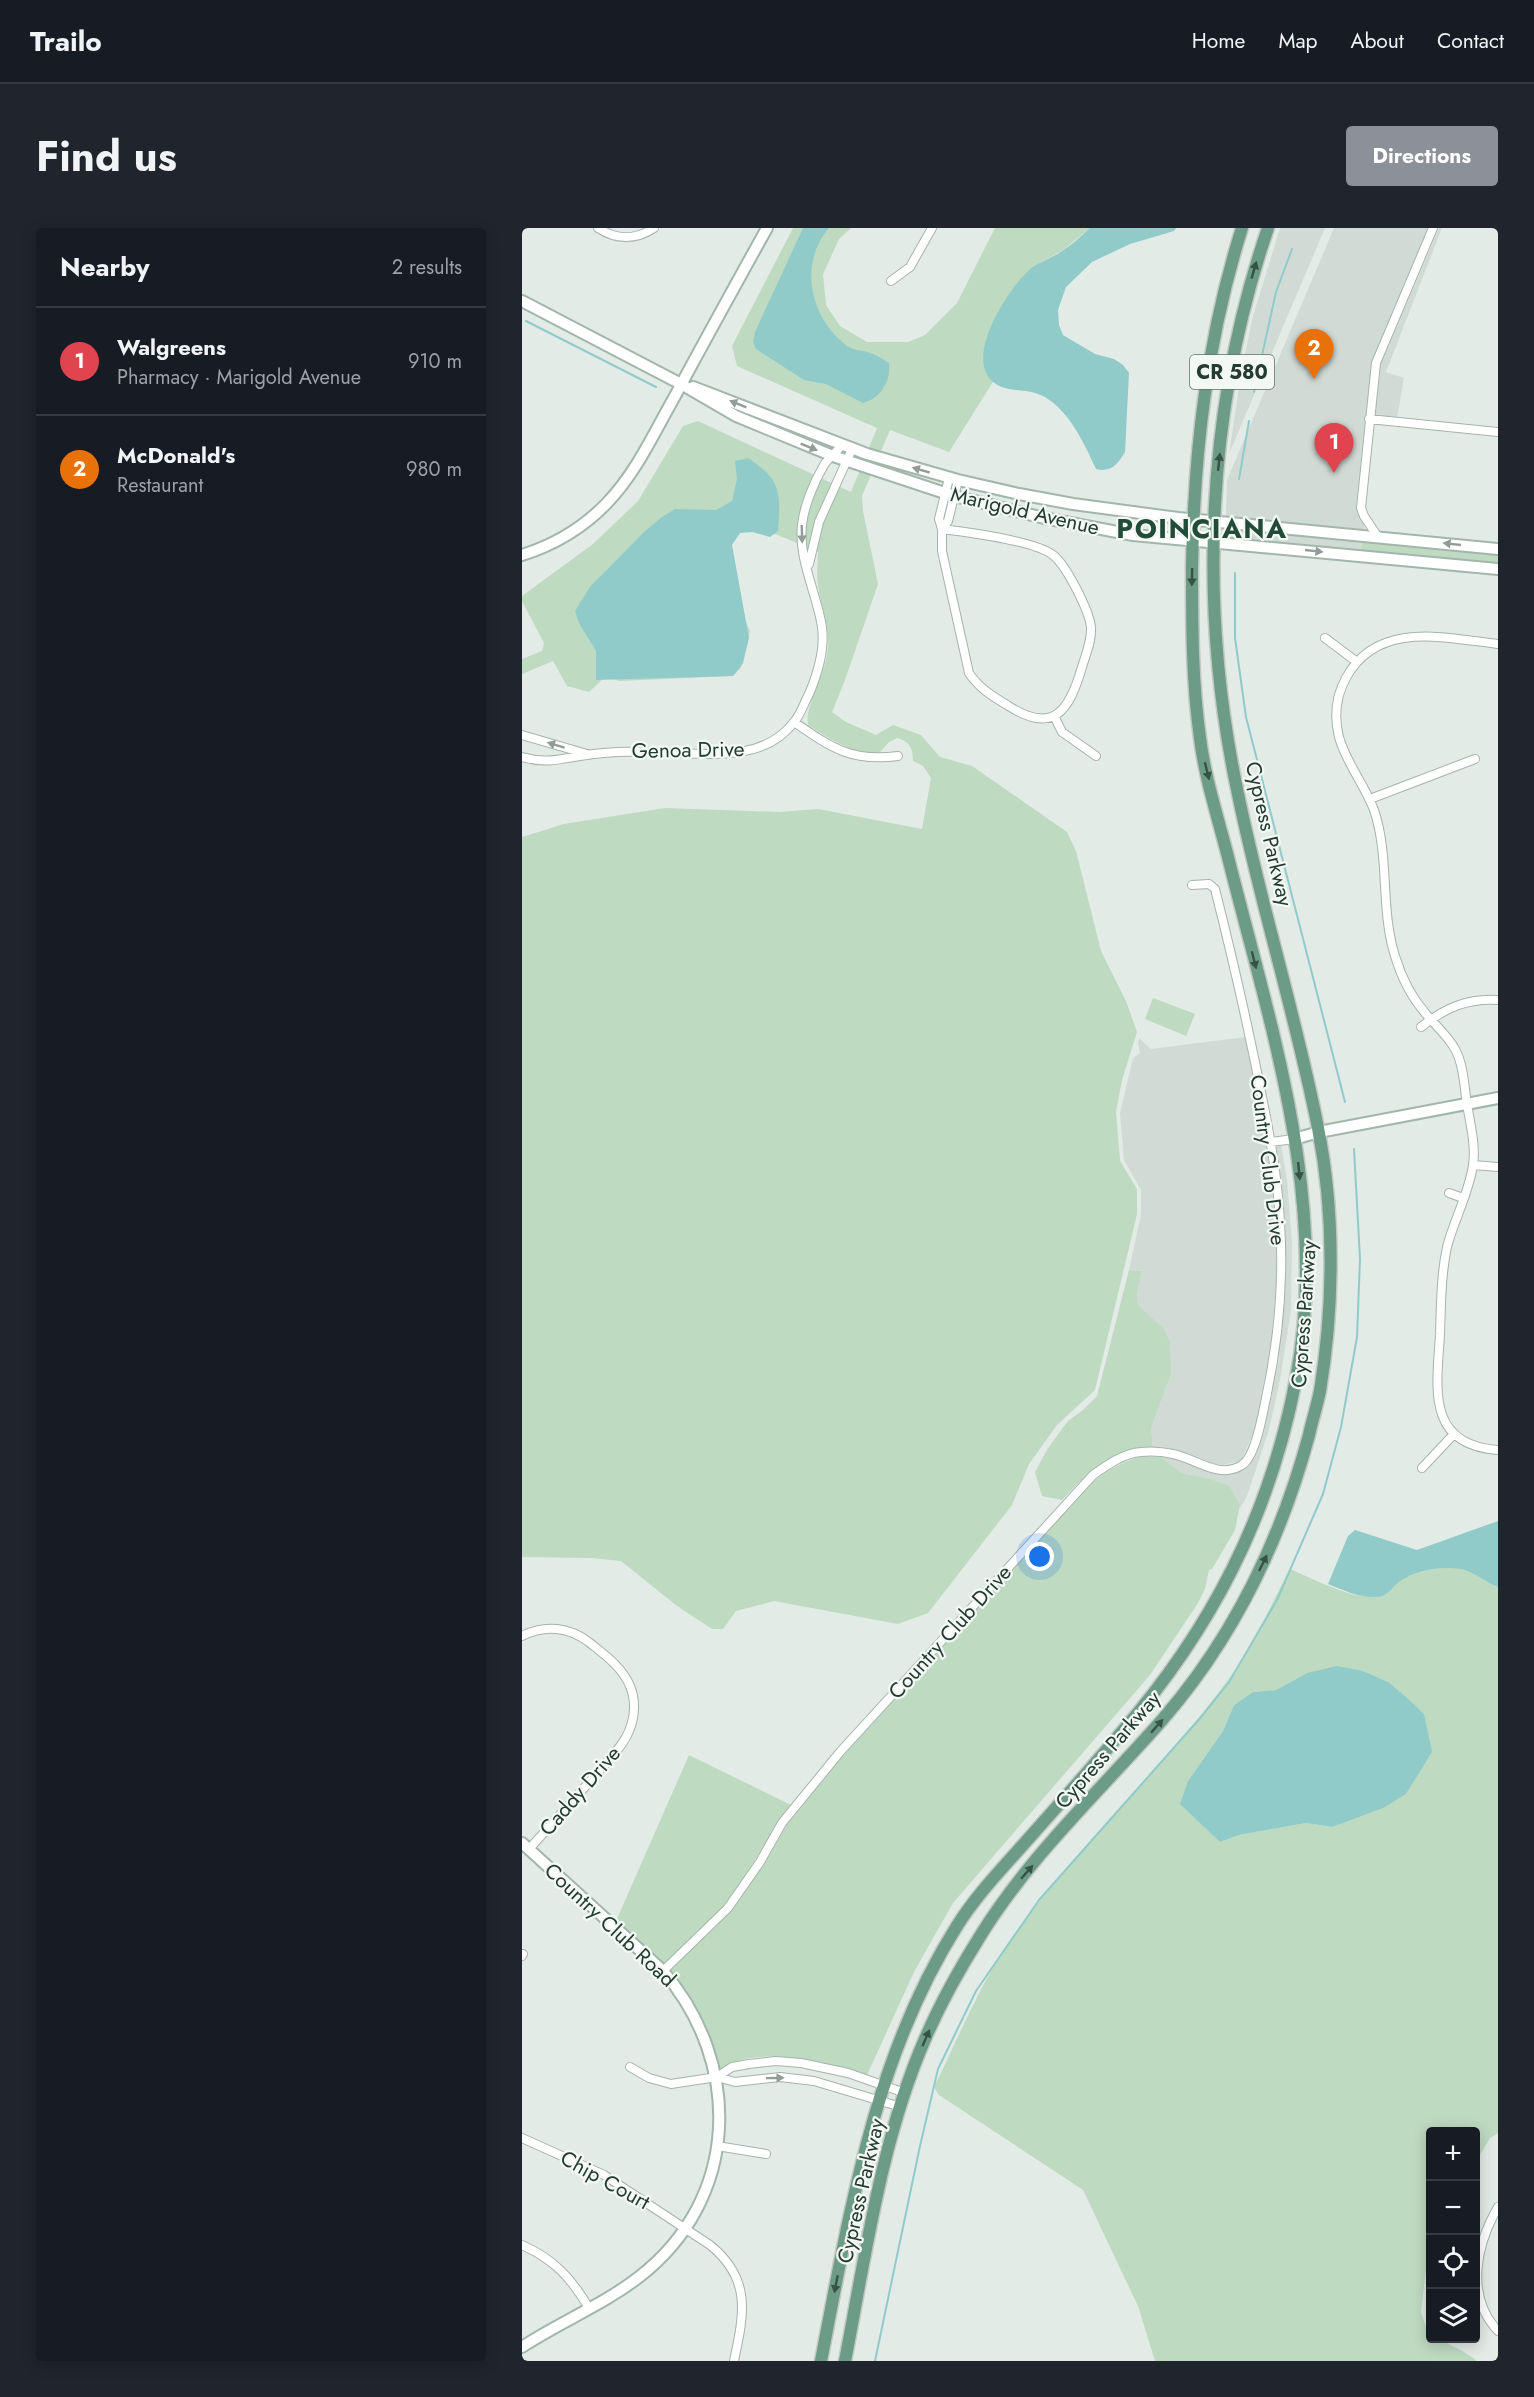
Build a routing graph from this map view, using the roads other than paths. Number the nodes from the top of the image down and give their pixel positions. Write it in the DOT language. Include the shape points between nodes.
graph roads {
  1 [pos="598,228"];
  2 [pos="654,228"];
  3 [pos="767,228"];
  4 [pos="932,228"];
  5 [pos="1242,228"];
  6 [pos="1268,228"];
  7 [pos="1433,228"];
  8 [pos="891,281"];
  9 [pos="522,302"];
  10 [pos="681,384"];
  11 [pos="1370,419"];
  12 [pos="1498,432"];
  13 [pos="847,447"];
  14 [pos="832,456"];
  15 [pos="847,461"];
  16 [pos="954,479"];
  17 [pos="950,494"];
  18 [pos="1193,519"];
  19 [pos="1213,520"];
  20 [pos="942,529"];
  21 [pos="1378,537"];
  22 [pos="1192,540"];
  23 [pos="1212,541"];
  24 [pos="1498,549"];
  25 [pos="522,555"];
  26 [pos="808,568"];
  27 [pos="1498,569"];
  28 [pos="1325,638"];
  29 [pos="1498,644"];
  30 [pos="1357,662"];
  31 [pos="1054,716"];
  32 [pos="794,722"];
  33 [pos="522,735"];
  34 [pos="591,754"];
  35 [pos="898,756"];
  36 [pos="1096,756"];
  37 [pos="522,757"];
  38 [pos="1475,759"];
  39 [pos="1370,799"];
  40 [pos="1192,885"];
  41 [pos="1498,1000"];
  42 [pos="1431,1019"];
  43 [pos="1421,1027"];
  44 [pos="1498,1098"];
  45 [pos="1467,1104"];
  46 [pos="1319,1132"];
  47 [pos="1294,1139"];
  48 [pos="1271,1142"];
  49 [pos="1473,1165"];
  50 [pos="1498,1167"];
  51 [pos="1449,1193"];
  52 [pos="1463,1198"];
  53 [pos="1454,1434"];
  54 [pos="1498,1450"];
  55 [pos="1422,1468"];
  56 [pos="522,1636"];
  57 [pos="525,1846"];
  58 [pos="663,1971"];
  59 [pos="630,2067"];
  60 [pos="717,2077"];
  61 [pos="883,2085"];
  62 [pos="906,2092"];
  63 [pos="879,2100"];
  64 [pos="901,2107"];
  65 [pos="522,2138"];
  66 [pos="717,2146"];
  67 [pos="766,2154"];
  68 [pos="1498,2207"];
  69 [pos="685,2228"];
  70 [pos="522,2245"];
  71 [pos="589,2308"];
  72 [pos="1498,2331"];
  73 [pos="522,2347"];
  74 [pos="734,2361"];
  75 [pos="821,2361"];
  76 [pos="845,2361"];
  1 -- 2 [label="street" via="627,237"];
  3 -- 10 [label="main road"];
  4 -- 8 [label="street" via="910,267"];
  5 -- 18 [label="main road, Cypress Parkway / CR 580" via="1206,376"];
  19 -- 6 [label="main road, Cypress Parkway / CR 580, one-way" via="1235,351 1253,272"];
  7 -- 11 [label="street" via="1376,363"];
  9 -- 10 [label="main road, Marigold Avenue"];
  13 -- 10 [label="main road, Marigold Avenue, one-way"];
  10 -- 14 [label="main road, Marigold Avenue, one-way" via="736,416"];
  10 -- 25 [label="main road" via="636,465 613,497 575,530"];
  11 -- 12 [label="street"];
  11 -- 21 [label="street" via="1361,508"];
  13 -- 14 [label="street, Genoa Drive"];
  13 -- 15 [label="street, Genoa Drive"];
  16 -- 13 [label="main road, Marigold Avenue, one-way"];
  14 -- 15 [label="main road, Marigold Avenue"];
  14 -- 26 [label="street, Genoa Drive, one-way" via="825,463 802,524 801,540"];
  15 -- 17 [label="main road, Marigold Avenue"];
  15 -- 26 [label="street, Genoa Drive" via="819,522"];
  16 -- 17 [label="street"];
  16 -- 18 [label="main road, Marigold Avenue" via="1073,504"];
  17 -- 20 [label="street" via="939,519"];
  17 -- 22 [label="main road, Marigold Avenue" via="1133,535"];
  18 -- 19 [label="main road, Marigold Avenue"];
  18 -- 22 [label="main road, Cypress Parkway"];
  19 -- 21 [label="main road, Marigold Avenue"];
  19 -- 23 [label="main road, Cypress Parkway"];
  20 -- 31 [label="street" via="942,551 969,673 981,688 1022,715 1039,719"];
  20 -- 31 [label="street" via="1037,547 1052,554 1064,567 1088,617 1091,635 1071,699"];
  24 -- 21 [label="main road, Marigold Avenue, one-way"];
  22 -- 23 [label="main road, Marigold Avenue"];
  22 -- 47 [label="main road, Cypress Parkway, one-way" via="1200,742"];
  23 -- 27 [label="main road, Marigold Avenue, one-way"];
  23 -- 46 [label="main road, Cypress Parkway" via="1217,656 1237,793"];
  26 -- 32 [label="street, Genoa Drive" via="823,643 811,689"];
  28 -- 30 [label="street"];
  29 -- 30 [label="street" via="1404,637 1378,645"];
  30 -- 39 [label="street" via="1339,694 1336,722 1344,750"];
  31 -- 36 [label="street" via="1062,732"];
  32 -- 34 [label="street, Genoa Drive" via="762,746 746,751"];
  32 -- 35 [label="street" via="842,751 873,759"];
  34 -- 33 [label="street, Genoa Drive, one-way"];
  34 -- 37 [label="street, Genoa Drive" via="550,761"];
  38 -- 39 [label="street"];
  39 -- 42 [label="street" via="1381,842 1392,947 1404,979"];
  40 -- 48 [label="street, Country Club Drive" via="1209,884 1215,889 1249,1027"];
  41 -- 42 [label="street" via="1458,1004"];
  42 -- 43 [label="street"];
  42 -- 45 [label="street" via="1460,1060"];
  44 -- 45 [label="main road"];
  45 -- 46 [label="main road"];
  45 -- 49 [label="street"];
  46 -- 47 [label="main road"];
  62 -- 46 [label="main road, Cypress Parkway, one-way" via="925,2039 980,1936 1011,1890 1168,1713 1211,1657 1244,1603 1274,1540 1300,1469 1319,1395 1328,1322 1328,1206"];
  47 -- 48 [label="street"];
  47 -- 61 [label="main road, Cypress Parkway, one-way" via="1304,1218 1305,1303 1297,1374 1267,1490 1245,1542 1210,1613 1171,1672 957,1925 920,1994"];
  48 -- 58 [label="street, Country Club Drive" via="1280,1222 1281,1286 1274,1359 1259,1430 1244,1464 1234,1469 1212,1469 1173,1454 1140,1452 1111,1462 1093,1475 840,1752 782,1823 728,1908"];
  49 -- 50 [label="street"];
  49 -- 52 [label="street"];
  51 -- 52 [label="street"];
  52 -- 53 [label="street" via="1446,1258 1437,1392 1440,1410"];
  53 -- 54 [label="street" via="1478,1447"];
  53 -- 55 [label="street"];
  56 -- 57 [label="street, Caddy Drive" via="550,1628 582,1636 623,1673 634,1703 623,1743"];
  57 -- 58 [label="main road, Country Club Road"];
  58 -- 60 [label="main road, Country Club Road" via="700,2026"];
  59 -- 60 [label="street" via="671,2084"];
  60 -- 61 [label="street" via="732,2067 783,2061 824,2067"];
  60 -- 63 [label="street, one-way" via="735,2082 804,2079"];
  60 -- 66 [label="main road, Country Club Road"];
  61 -- 62 [label="street"];
  61 -- 63 [label="main road, Cypress Parkway"];
  62 -- 64 [label="main road, Cypress Parkway"];
  63 -- 64 [label="street"];
  63 -- 75 [label="main road, Cypress Parkway, one-way" via="857,2178"];
  64 -- 76 [label="main road, Cypress Parkway" via="881,2176"];
  65 -- 69 [label="street, Chip Court" via="603,2175"];
  66 -- 67 [label="street"];
  66 -- 69 [label="main road, Country Club Road" via="704,2193"];
  68 -- 72 [label="street" via="1481,2243 1477,2279 1479,2301"];
  69 -- 71 [label="main road, Country Club Road" via="644,2273"];
  69 -- 74 [label="street, Chip Court" via="725,2259 739,2283 743,2311"];
  70 -- 71 [label="street" via="555,2263 572,2280"];
  71 -- 73 [label="main road, Country Club Road"];
}
